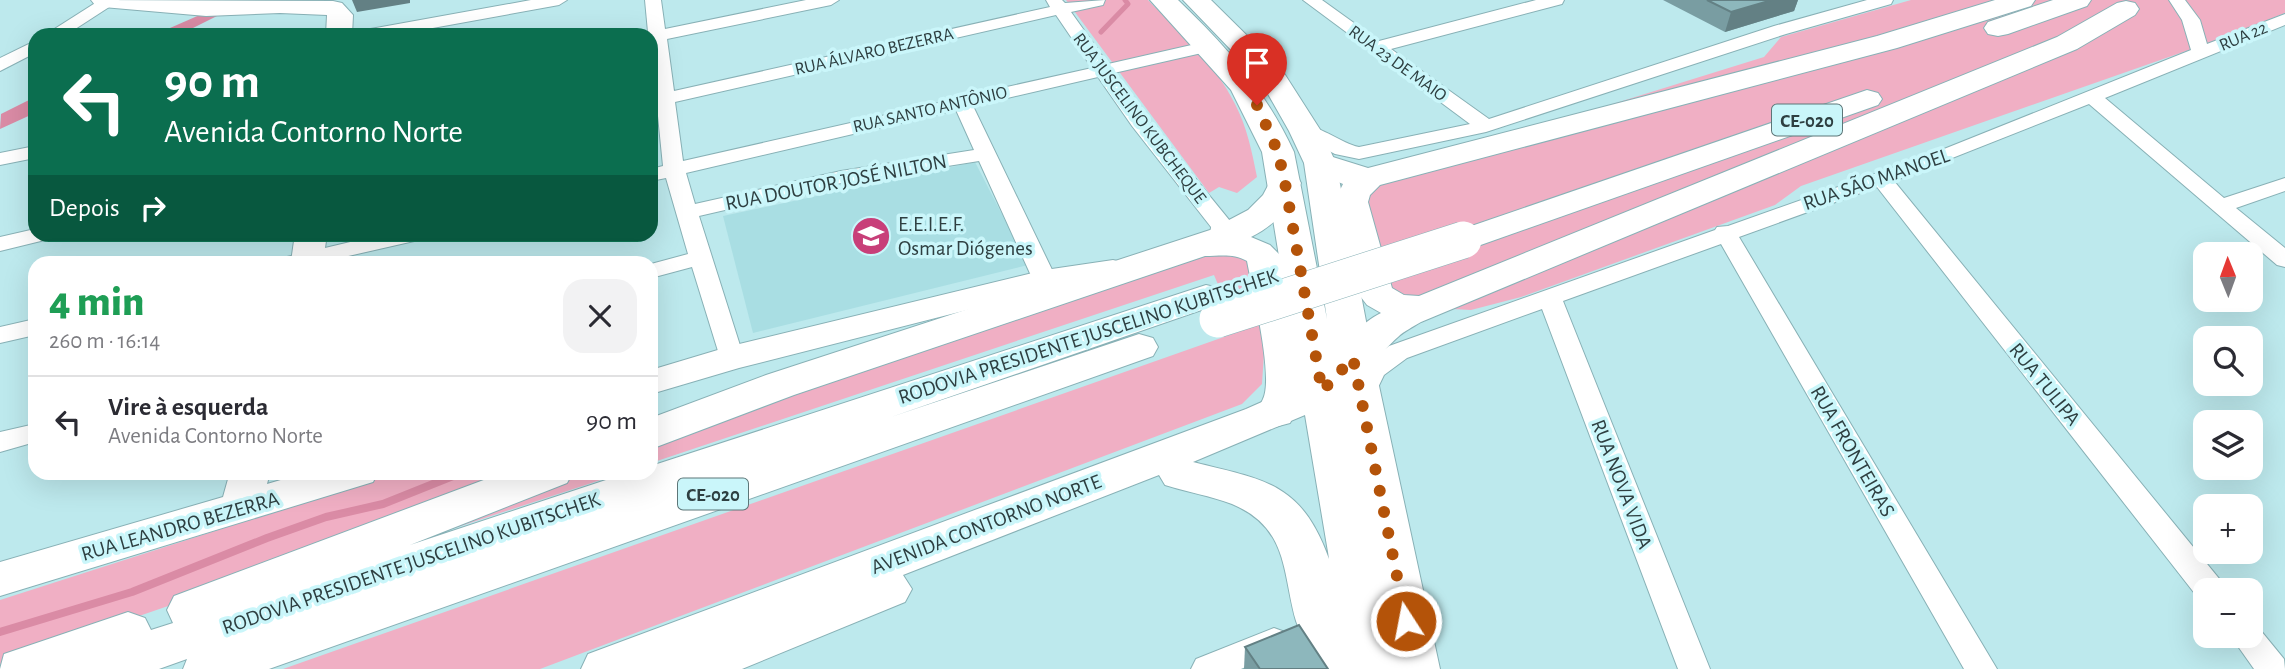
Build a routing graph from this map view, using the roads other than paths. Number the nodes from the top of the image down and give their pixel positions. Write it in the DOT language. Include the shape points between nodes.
graph roads {
  1 [pos="103,0"];
  2 [pos="112,0"];
  3 [pos="309,0"];
  4 [pos="559,0"];
  5 [pos="653,0"];
  6 [pos="831,0"];
  7 [pos="1163,0"];
  8 [pos="1196,0"];
  9 [pos="1311,0"];
  10 [pos="1556,0"];
  11 [pos="1885,0"];
  12 [pos="2022,0"];
  13 [pos="2078,0"];
  14 [pos="2177,0"];
  15 [pos="1097,1"];
  16 [pos="339,5"];
  17 [pos="1057,5"];
  18 [pos="1801,5"];
  19 [pos="2139,5"];
  20 [pos="209,7"];
  21 [pos="281,7"];
  22 [pos="1824,16"];
  23 [pos="2285,19"];
  24 [pos="66,28"];
  25 [pos="340,28"];
  26 [pos="404,28"];
  27 [pos="654,28"];
  28 [pos="658,35"];
  29 [pos="1209,46"];
  30 [pos="1377,47"];
  31 [pos="28,50"];
  32 [pos="2200,54"];
  33 [pos="0,66"];
  34 [pos="1101,70"];
  35 [pos="2092,97"];
  36 [pos="659,100"];
  37 [pos="961,101"];
  38 [pos="1486,126"];
  39 [pos="1306,131"];
  40 [pos="28,153"];
  41 [pos="985,154"];
  42 [pos="0,159"];
  43 [pos="1320,163"];
  44 [pos="674,169"];
  45 [pos="658,173"];
  46 [pos="1880,177"];
  47 [pos="1368,178"];
  48 [pos="1285,183"];
  49 [pos="2285,184"];
  50 [pos="2220,205"];
  51 [pos="687,212"];
  52 [pos="1454,230"];
  53 [pos="1725,232"];
  54 [pos="28,237"];
  55 [pos="373,242"];
  56 [pos="1208,242"];
  57 [pos="0,244"];
  58 [pos="305,255"];
  59 [pos="701,258"];
  60 [pos="2285,260"];
  61 [pos="1137,267"];
  62 [pos="658,269"];
  63 [pos="1045,280"];
  64 [pos="1550,299"];
  65 [pos="1427,307"];
  66 [pos="1212,308"];
  67 [pos="28,329"];
  68 [pos="0,335"];
  69 [pos="731,358"];
  70 [pos="658,380"];
  71 [pos="1346,383"];
  72 [pos="1275,413"];
  73 [pos="658,431"];
  74 [pos="28,435"];
  75 [pos="0,442"];
  76 [pos="1172,465"];
  77 [pos="311,480"];
  78 [pos="531,480"];
  79 [pos="245,491"];
  80 [pos="2200,578"];
  81 [pos="0,579"];
  82 [pos="1330,593"];
  83 [pos="2256,648"];
  84 [pos="1219,667"];
  85 [pos="22,669"];
  86 [pos="97,669"];
  87 [pos="208,669"];
  88 [pos="606,669"];
  89 [pos="687,669"];
  90 [pos="1346,669"];
  91 [pos="1368,669"];
  92 [pos="1415,669"];
  93 [pos="1694,669"];
  94 [pos="1981,669"];
  95 [pos="2273,669"];
  1 -- 2 [label="street"];
  2 -- 20 [label="street"];
  2 -- 24 [label="street"];
  3 -- 21 [label="street"];
  4 -- 26 [label="street"];
  5 -- 27 [label="street"];
  6 -- 28 [label="street"];
  7 -- 29 [label="main road"];
  8 -- 39 [label="main road" via="1272,76"];
  9 -- 30 [label="street, RUA 23 DE MAIO"];
  10 -- 30 [label="street"];
  11 -- 22 [label="street"];
  12 -- 47 [label="main road" via="1886,42"];
  13 -- 52 [label="main road, RODOVIA PRESIDENTE JUSCELINO KUBITSCHEK / CE-020"];
  14 -- 32 [label="street" via="2191,20"];
  15 -- 17 [label="street, RUA ÁLVARO BEZERRA"];
  16 -- 21 [label="street"];
  16 -- 25 [label="street"];
  17 -- 34 [label="street, RUA JUSCELINO KUBCHEQUE"];
  17 -- 36 [label="street, RUA ÁLVARO BEZERRA"];
  18 -- 22 [label="street"];
  19 -- 52 [label="main road, RODOVIA PRESIDENTE JUSCELINO KUBITSCHEK / CE-020"];
  19 -- 65 [label="main road, AVENIDA CONTORNO NORTE" via="2067,43"];
  20 -- 21 [label="street"];
  22 -- 38 [label="street"];
  23 -- 32 [label="street, RUA 22"];
  29 -- 34 [label="street, RUA SANTO ANTÔNIO"];
  29 -- 48 [label="main road" via="1257,105 1278,152"];
  30 -- 38 [label="street, RUA 23 DE MAIO"];
  31 -- 33 [label="street"];
  32 -- 35 [label="street, RUA SÃO MANOEL"];
  34 -- 37 [label="street, RUA SANTO ANTÔNIO"];
  34 -- 56 [label="street, RUA JUSCELINO KUBCHEQUE" via="1222,226"];
  35 -- 46 [label="street, RUA SÃO MANOEL"];
  35 -- 50 [label="street"];
  36 -- 44 [label="street"];
  37 -- 41 [label="street"];
  37 -- 44 [label="street, RUA SANTO ANTÔNIO"];
  38 -- 39 [label="street" via="1359,153 1342,150"];
  39 -- 43 [label="main road"];
  40 -- 42 [label="street"];
  41 -- 51 [label="street, RUA DOUTOR JOSÉ NILTON" via="841,177"];
  41 -- 63 [label="street"];
  43 -- 47 [label="main road"];
  43 -- 71 [label="main road" via="1346,306"];
  44 -- 45 [label="street, RUA SANTO ANTÔNIO"];
  44 -- 51 [label="street"];
  46 -- 53 [label="street, RUA SÃO MANOEL"];
  46 -- 80 [label="street, RUA TULIPA"];
  47 -- 65 [label="main road" via="1351,202 1375,292 1397,306"];
  48 -- 56 [label="main road" via="1272,209"];
  48 -- 71 [label="main road"];
  49 -- 50 [label="street" via="2247,200"];
  50 -- 60 [label="street"];
  51 -- 59 [label="street"];
  52 -- 66 [label="main road, RODOVIA PRESIDENTE JUSCELINO KUBITSCHEK / CE-020, bridge"];
  53 -- 64 [label="street, RUA SÃO MANOEL"];
  53 -- 94 [label="street, RUA FRONTEIRAS"];
  54 -- 57 [label="street"];
  55 -- 58 [label="street"];
  56 -- 61 [label="main road"];
  56 -- 72 [label="main road" via="1248,246 1264,257 1284,373 1285,395"];
  59 -- 62 [label="street"];
  59 -- 69 [label="street"];
  61 -- 63 [label="street"];
  61 -- 73 [label="main road" via="780,384"];
  63 -- 69 [label="street"];
  64 -- 71 [label="street, RUA SÃO MANOEL" via="1398,352 1367,377"];
  64 -- 93 [label="street, RUA NOVA VIDA"];
  65 -- 71 [label="main road, AVENIDA CONTORNO NORTE" via="1386,326"];
  66 -- 86 [label="main road, RODOVIA PRESIDENTE JUSCELINO KUBITSCHEK / CE-020"];
  66 -- 87 [label="main road, RODOVIA PRESIDENTE JUSCELINO KUBITSCHEK / CE-020"];
  67 -- 68 [label="street"];
  69 -- 70 [label="street"];
  71 -- 72 [label="main road, AVENIDA CONTORNO NORTE"];
  71 -- 82 [label="main road"];
  71 -- 92 [label="main road"];
  72 -- 76 [label="main road, AVENIDA CONTORNO NORTE"];
  74 -- 75 [label="street"];
  76 -- 82 [label="main road" via="1247,492 1276,509 1296,532"];
  76 -- 88 [label="main road, AVENIDA CONTORNO NORTE"];
  76 -- 89 [label="main road"];
  77 -- 79 [label="street, RUA LEANDRO BEZERRA"];
  78 -- 85 [label="main road" via="217,602"];
  79 -- 81 [label="street, RUA LEANDRO BEZERRA"];
  82 -- 84 [label="street"];
  82 -- 90 [label="main road"];
  82 -- 91 [label="main road"];
  83 -- 95 [label="street"];
}
